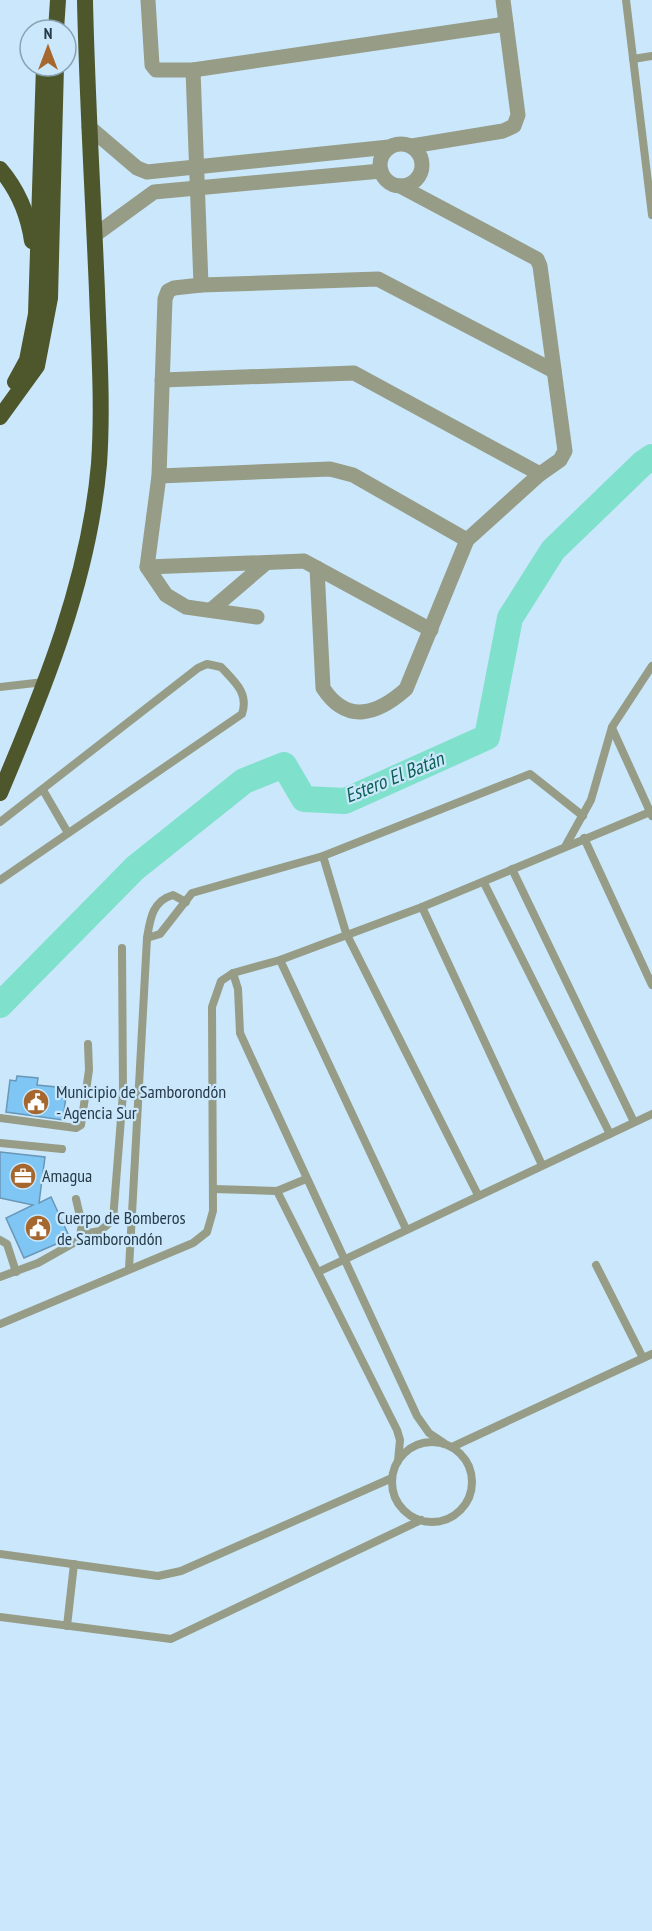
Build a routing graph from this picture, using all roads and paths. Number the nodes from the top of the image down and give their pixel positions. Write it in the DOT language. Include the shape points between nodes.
graph roads {
  1 [pos="46,0"];
  2 [pos="58,0"];
  3 [pos="85,0"];
  4 [pos="148,0"];
  5 [pos="503,0"];
  6 [pos="626,0"];
  7 [pos="45,18"];
  8 [pos="57,18"];
  9 [pos="506,24"];
  10 [pos="652,56"];
  11 [pos="633,59"];
  12 [pos="193,70"];
  13 [pos="44,78"];
  14 [pos="56,78"];
  15 [pos="89,127"];
  16 [pos="412,146"];
  17 [pos="389,147"];
  18 [pos="197,166"];
  19 [pos="0,169"];
  20 [pos="381,171"];
  21 [pos="400,186"];
  22 [pos="197,187"];
  23 [pos="652,215"];
  24 [pos="95,235"];
  25 [pos="201,285"];
  26 [pos="36,314"];
  27 [pos="554,371"];
  28 [pos="162,380"];
  29 [pos="0,402"];
  30 [pos="0,417"];
  31 [pos="540,474"];
  32 [pos="159,476"];
  33 [pos="467,540"];
  34 [pos="266,562"];
  35 [pos="147,567"];
  36 [pos="317,568"];
  37 [pos="211,610"];
  38 [pos="257,617"];
  39 [pos="431,630"];
  40 [pos="652,666"];
  41 [pos="47,682"];
  42 [pos="0,687"];
  43 [pos="612,727"];
  44 [pos="43,790"];
  45 [pos="0,793"];
  46 [pos="651,814"];
  47 [pos="583,816"];
  48 [pos="0,822"];
  49 [pos="68,833"];
  50 [pos="584,838"];
  51 [pos="566,845"];
  52 [pos="323,856"];
  53 [pos="512,869"];
  54 [pos="0,880"];
  55 [pos="484,883"];
  56 [pos="186,902"];
  57 [pos="422,907"];
  58 [pos="346,933"];
  59 [pos="147,938"];
  60 [pos="122,948"];
  61 [pos="280,960"];
  62 [pos="233,973"];
  63 [pos="652,984"];
  64 [pos="88,1044"];
  65 [pos="652,1114"];
  66 [pos="0,1118"];
  67 [pos="634,1122"];
  68 [pos="610,1134"];
  69 [pos="0,1143"];
  70 [pos="63,1149"];
  71 [pos="542,1165"];
  72 [pos="306,1179"];
  73 [pos="213,1189"];
  74 [pos="277,1191"];
  75 [pos="478,1195"];
  76 [pos="76,1199"];
  77 [pos="406,1228"];
  78 [pos="82,1234"];
  79 [pos="0,1240"];
  80 [pos="343,1258"];
  81 [pos="596,1265"];
  82 [pos="129,1269"];
  83 [pos="16,1272"];
  84 [pos="318,1272"];
  85 [pos="0,1277"];
  86 [pos="0,1324"];
  87 [pos="652,1354"];
  88 [pos="643,1358"];
  89 [pos="448,1445"];
  90 [pos="398,1461"];
  91 [pos="392,1478"];
  92 [pos="421,1520"];
  93 [pos="0,1554"];
  94 [pos="74,1564"];
  95 [pos="0,1617"];
  96 [pos="67,1626"];
  1 -- 7 [label="highway"];
  2 -- 8 [label="highway"];
  3 -- 15 [label="highway"];
  4 -- 12 [label="street" via="152,65 164,71"];
  5 -- 9 [label="street"];
  6 -- 11 [label="lane"];
  9 -- 12 [label="street"];
  9 -- 16 [label="street" via="518,115 514,126"];
  10 -- 11 [label="lane"];
  11 -- 23 [label="lane"];
  12 -- 18 [label="street"];
  13 -- 26 [label="highway"];
  14 -- 30 [label="highway" via="50,298 37,366"];
  15 -- 18 [label="street" via="147,172"];
  15 -- 24 [label="highway"];
  16 -- 17 [label="street" via="400,143"];
  16 -- 21 [label="street" via="421,156 422,171 414,182"];
  17 -- 18 [label="street"];
  17 -- 20 [label="street" via="380,162"];
  18 -- 22 [label="street"];
  19 -- 26 [label="highway" via="26,211 35,258"];
  20 -- 21 [label="street" via="388,182"];
  20 -- 22 [label="street"];
  21 -- 27 [label="street" via="537,259"];
  22 -- 24 [label="street" via="147,195"];
  22 -- 25 [label="street"];
  24 -- 41 [label="highway" via="99,464 77,580"];
  25 -- 27 [label="street" via="378,279"];
  25 -- 28 [label="street" via="168,291"];
  26 -- 29 [label="highway" via="27,360"];
  27 -- 31 [label="street" via="565,451 560,460"];
  28 -- 31 [label="street" via="354,373"];
  28 -- 32 [label="street"];
  31 -- 33 [label="street"];
  32 -- 33 [label="street" via="330,469 353,475"];
  32 -- 35 [label="street"];
  33 -- 39 [label="street"];
  34 -- 35 [label="street"];
  34 -- 36 [label="street" via="304,561"];
  34 -- 37 [label="street"];
  35 -- 37 [label="street" via="166,595 186,607"];
  36 -- 39 [label="street"];
  36 -- 39 [label="street" via="322,688 332,702 348,711 373,711 389,704 406,689"];
  37 -- 38 [label="street"];
  40 -- 43 [label="lane"];
  41 -- 42 [label="lane"];
  41 -- 45 [label="highway"];
  43 -- 46 [label="lane"];
  43 -- 47 [label="lane"];
  44 -- 48 [label="lane"];
  44 -- 49 [label="lane"];
  44 -- 49 [label="lane" via="198,668 207,664 221,666 242,690 242,714"];
  46 -- 50 [label="lane"];
  47 -- 51 [label="lane"];
  47 -- 52 [label="lane" via="530,774"];
  49 -- 54 [label="lane"];
  50 -- 51 [label="lane"];
  50 -- 63 [label="lane"];
  51 -- 53 [label="lane"];
  52 -- 56 [label="lane" via="192,893"];
  52 -- 58 [label="lane"];
  53 -- 55 [label="lane"];
  53 -- 67 [label="lane"];
  55 -- 57 [label="lane"];
  55 -- 68 [label="lane"];
  56 -- 59 [label="lane" via="160,934"];
  56 -- 59 [label="lane" via="173,895 164,897 151,913"];
  57 -- 58 [label="lane"];
  57 -- 71 [label="lane"];
  58 -- 61 [label="lane"];
  58 -- 75 [label="lane"];
  59 -- 82 [label="lane"];
  60 -- 78 [label="lane" via="123,1093 113,1220 100,1231"];
  61 -- 62 [label="lane"];
  61 -- 77 [label="lane"];
  62 -- 72 [label="lane" via="238,989 240,1033"];
  62 -- 73 [label="lane" via="221,981 212,1007"];
  64 -- 66 [label="lane" via="89,1070 81,1125 76,1128"];
  65 -- 67 [label="lane"];
  67 -- 68 [label="lane"];
  68 -- 71 [label="lane"];
  69 -- 70 [label="lane"];
  71 -- 75 [label="lane"];
  72 -- 74 [label="lane"];
  72 -- 80 [label="lane"];
  73 -- 74 [label="lane"];
  73 -- 82 [label="lane" via="213,1211 207,1232 193,1243"];
  74 -- 84 [label="lane"];
  75 -- 77 [label="lane"];
  76 -- 78 [label="lane"];
  77 -- 80 [label="lane"];
  78 -- 83 [label="lane" via="74,1244"];
  79 -- 83 [label="lane" via="7,1244"];
  80 -- 84 [label="lane"];
  80 -- 89 [label="lane" via="417,1416 429,1433"];
  81 -- 88 [label="lane"];
  82 -- 86 [label="lane"];
  83 -- 85 [label="lane"];
  84 -- 90 [label="lane" via="397,1430"];
  87 -- 88 [label="lane"];
  88 -- 89 [label="lane"];
  89 -- 90 [label="lane" via="429,1441 418,1444"];
  89 -- 92 [label="lane" via="465,1458 470,1468 473,1478 469,1498 464,1508 446,1520"];
  90 -- 91 [label="lane"];
  91 -- 92 [label="lane" via="399,1505"];
  91 -- 94 [label="lane" via="181,1571 139,1575"];
  92 -- 96 [label="lane" via="171,1639"];
  93 -- 94 [label="lane"];
  94 -- 96 [label="lane"];
  95 -- 96 [label="lane"];
}
